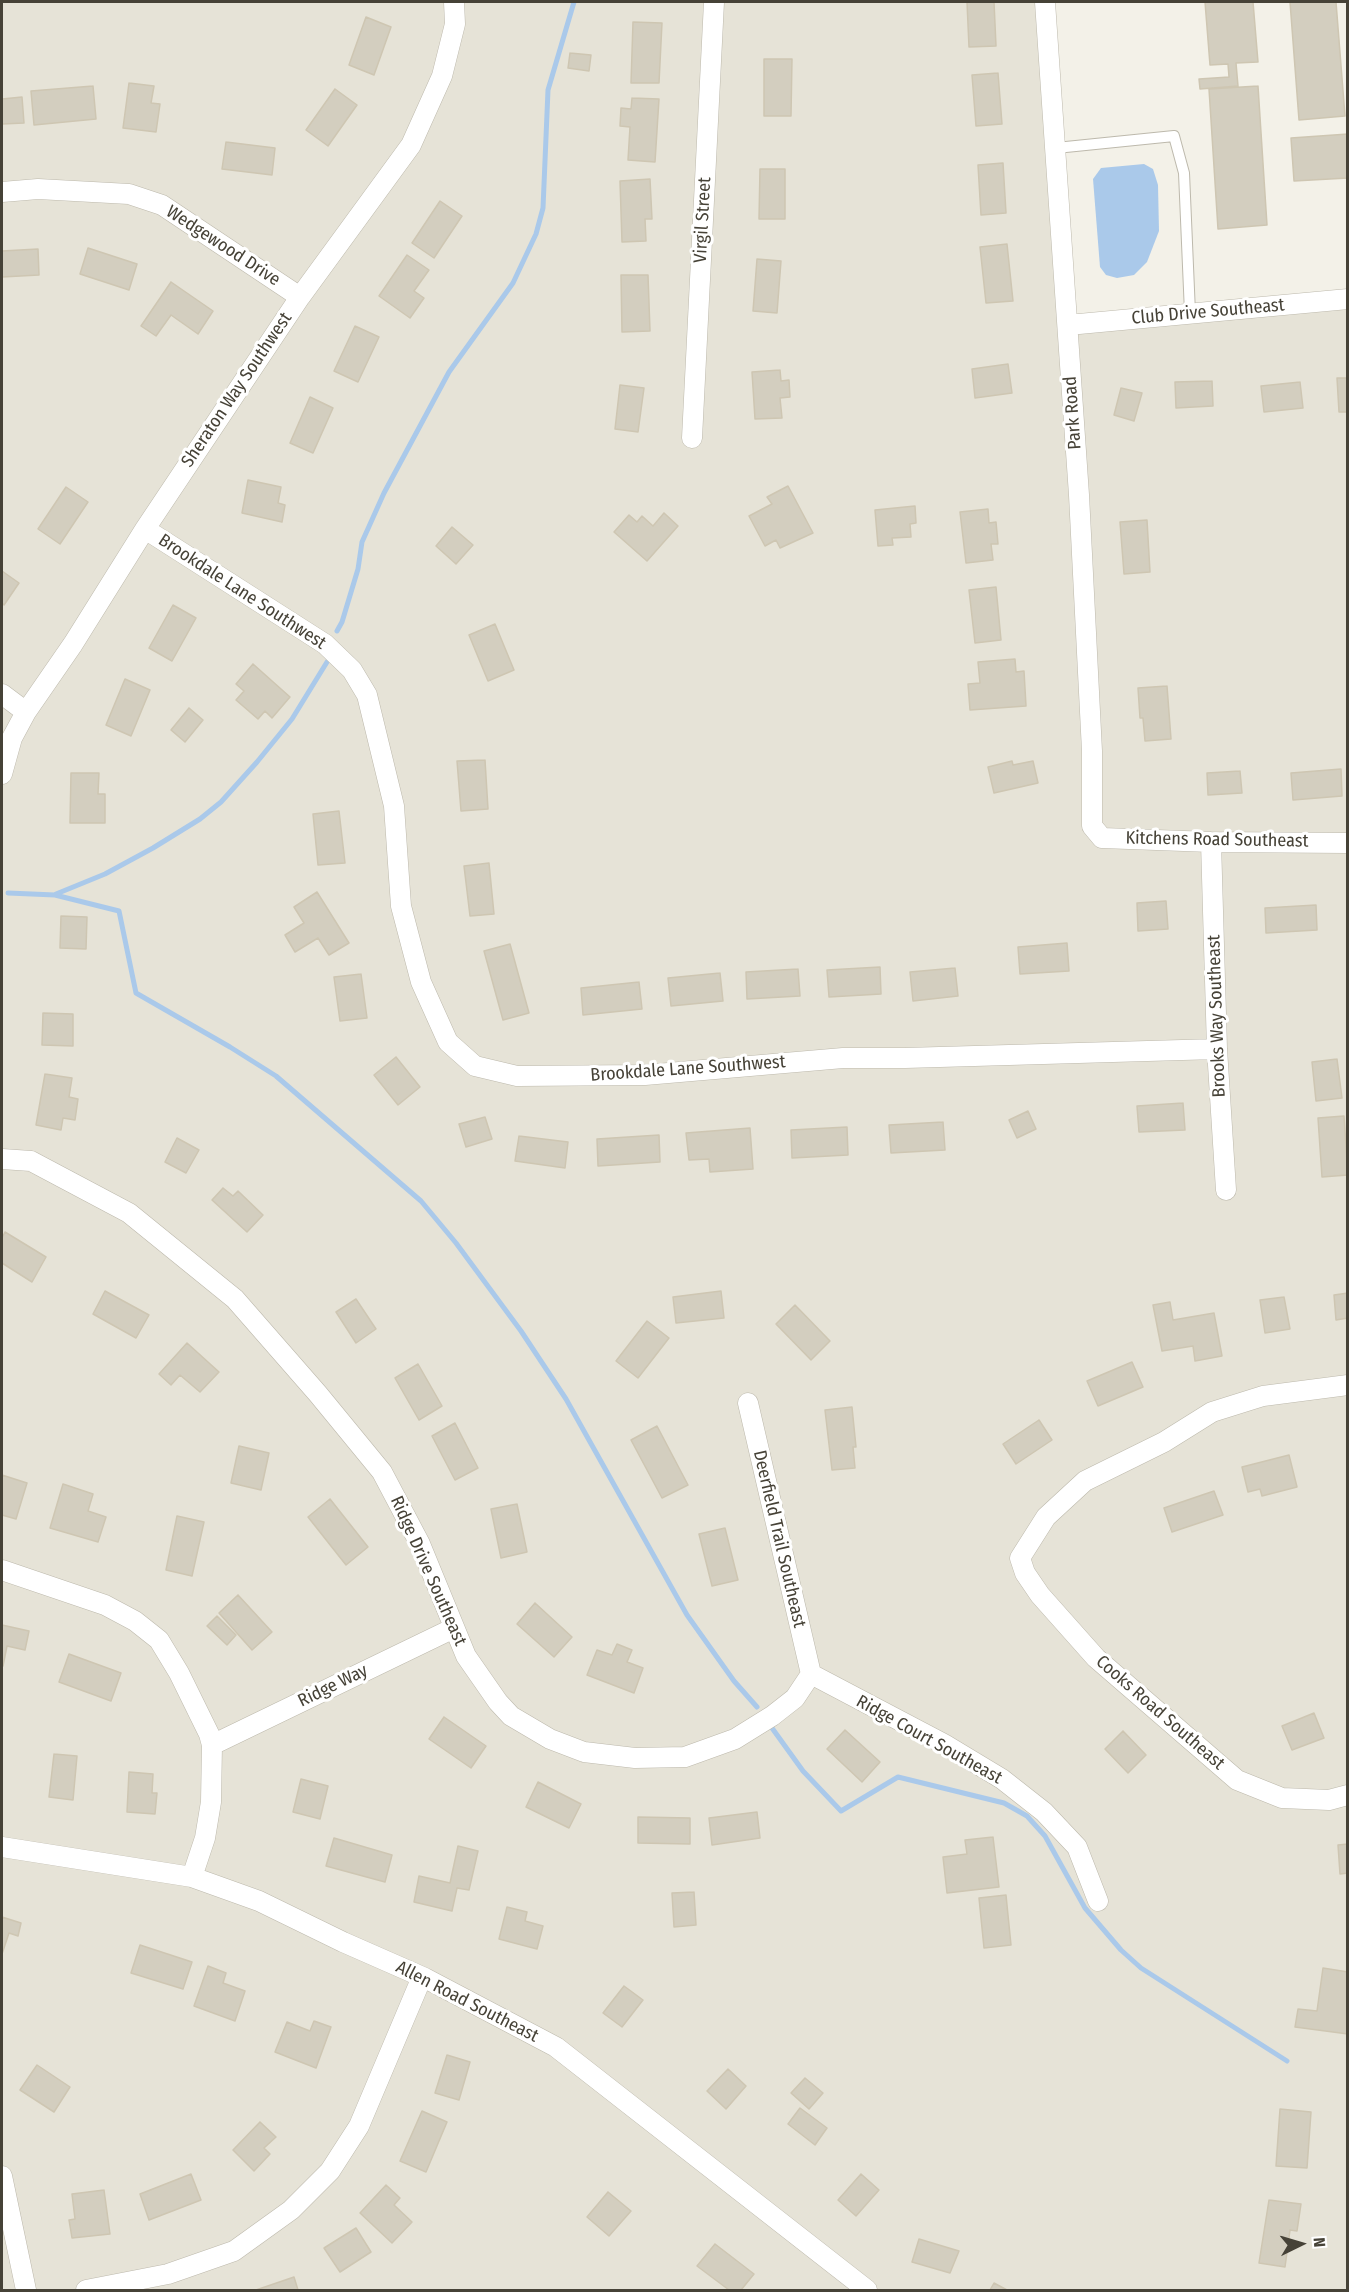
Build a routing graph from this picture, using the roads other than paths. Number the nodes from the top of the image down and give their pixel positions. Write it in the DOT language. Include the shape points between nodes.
graph roads {
  1 [pos="454,2"];
  2 [pos="714,2"];
  3 [pos="1045,2"];
  4 [pos="1054,2"];
  5 [pos="1056,148"];
  6 [pos="2,192"];
  7 [pos="300,297"];
  8 [pos="1347,299"];
  9 [pos="1190,313"];
  10 [pos="1068,324"];
  11 [pos="692,438"];
  12 [pos="145,529"];
  13 [pos="2,694"];
  14 [pos="26,712"];
  15 [pos="2,774"];
  16 [pos="1092,826"];
  17 [pos="1211,842"];
  18 [pos="1347,843"];
  19 [pos="1217,1049"];
  20 [pos="2,1159"];
  21 [pos="1226,1190"];
  22 [pos="1347,1385"];
  23 [pos="747,1403"];
  24 [pos="2,1570"];
  25 [pos="454,1628"];
  26 [pos="812,1674"];
  27 [pos="212,1745"];
  28 [pos="1347,1795"];
  29 [pos="2,1847"];
  30 [pos="192,1877"];
  31 [pos="1098,1901"];
  32 [pos="422,1977"];
  33 [pos="2,2176"];
  34 [pos="26,2290"];
  35 [pos="86,2290"];
  36 [pos="867,2290"];
  1 -- 7 [label="street, Sheraton Way Southwest" via="454,24 442,76 411,145"];
  2 -- 11 [label="street, Virgil Street"];
  3 -- 4 [label="lane"];
  3 -- 5 [label="street, Park Road"];
  5 -- 9 [label="lane" via="1174,136 1184,173"];
  5 -- 10 [label="street, Park Road"];
  6 -- 7 [label="street, Wedgewood Drive" via="38,189 129,194 162,206"];
  7 -- 12 [label="street, Sheraton Way Southwest"];
  8 -- 9 [label="street, Club Drive Southeast"];
  9 -- 10 [label="street, Club Drive Southeast"];
  10 -- 16 [label="street, Park Road" via="1092,752"];
  12 -- 14 [label="street, Sheraton Way Southwest"];
  12 -- 19 [label="street, Brookdale Lane Southwest" via="325,644 352,670 367,695 394,806 401,906 421,982 448,1042 475,1066 517,1076 645,1075 843,1058"];
  13 -- 14 [label="street"];
  14 -- 15 [label="street, Sheraton Way Southwest" via="12,738"];
  16 -- 17 [label="street, Kitchens Road Southeast" via="1102,838"];
  17 -- 18 [label="street, Kitchens Road Southeast"];
  17 -- 19 [label="street, Brooks Way Southeast"];
  19 -- 21 [label="street, Brooks Way Southeast"];
  20 -- 25 [label="street, Ridge Drive Southeast" via="31,1161 129,1213 235,1299 382,1472 420,1544"];
  22 -- 28 [label="street, Cooks Road Southeast" via="1263,1396 1212,1412 1164,1442 1085,1481 1046,1517 1020,1558 1025,1573 1041,1595 1096,1658 1237,1780 1282,1798 1329,1800"];
  23 -- 26 [label="street, Deerfield Trail Southeast"];
  24 -- 27 [label="street" via="105,1605 159,1640"];
  25 -- 26 [label="street, Ridge Drive Southeast" via="466,1656 511,1716 550,1739 584,1752 635,1758 685,1756 713,1749 772,1716 795,1698"];
  25 -- 27 [label="street, Ridge Way"];
  26 -- 31 [label="street, Ridge Court Southeast" via="944,1744 1002,1779 1044,1812 1077,1846"];
  27 -- 30 [label="street" via="211,1802 205,1838"];
  29 -- 30 [label="street, Allen Road Southeast"];
  30 -- 32 [label="street, Allen Road Southeast" via="259,1901"];
  32 -- 35 [label="street" via="359,2126 330,2171 291,2210 234,2251 168,2274"];
  32 -- 36 [label="street, Allen Road Southeast" via="556,2047"];
  33 -- 34 [label="street"];
}
